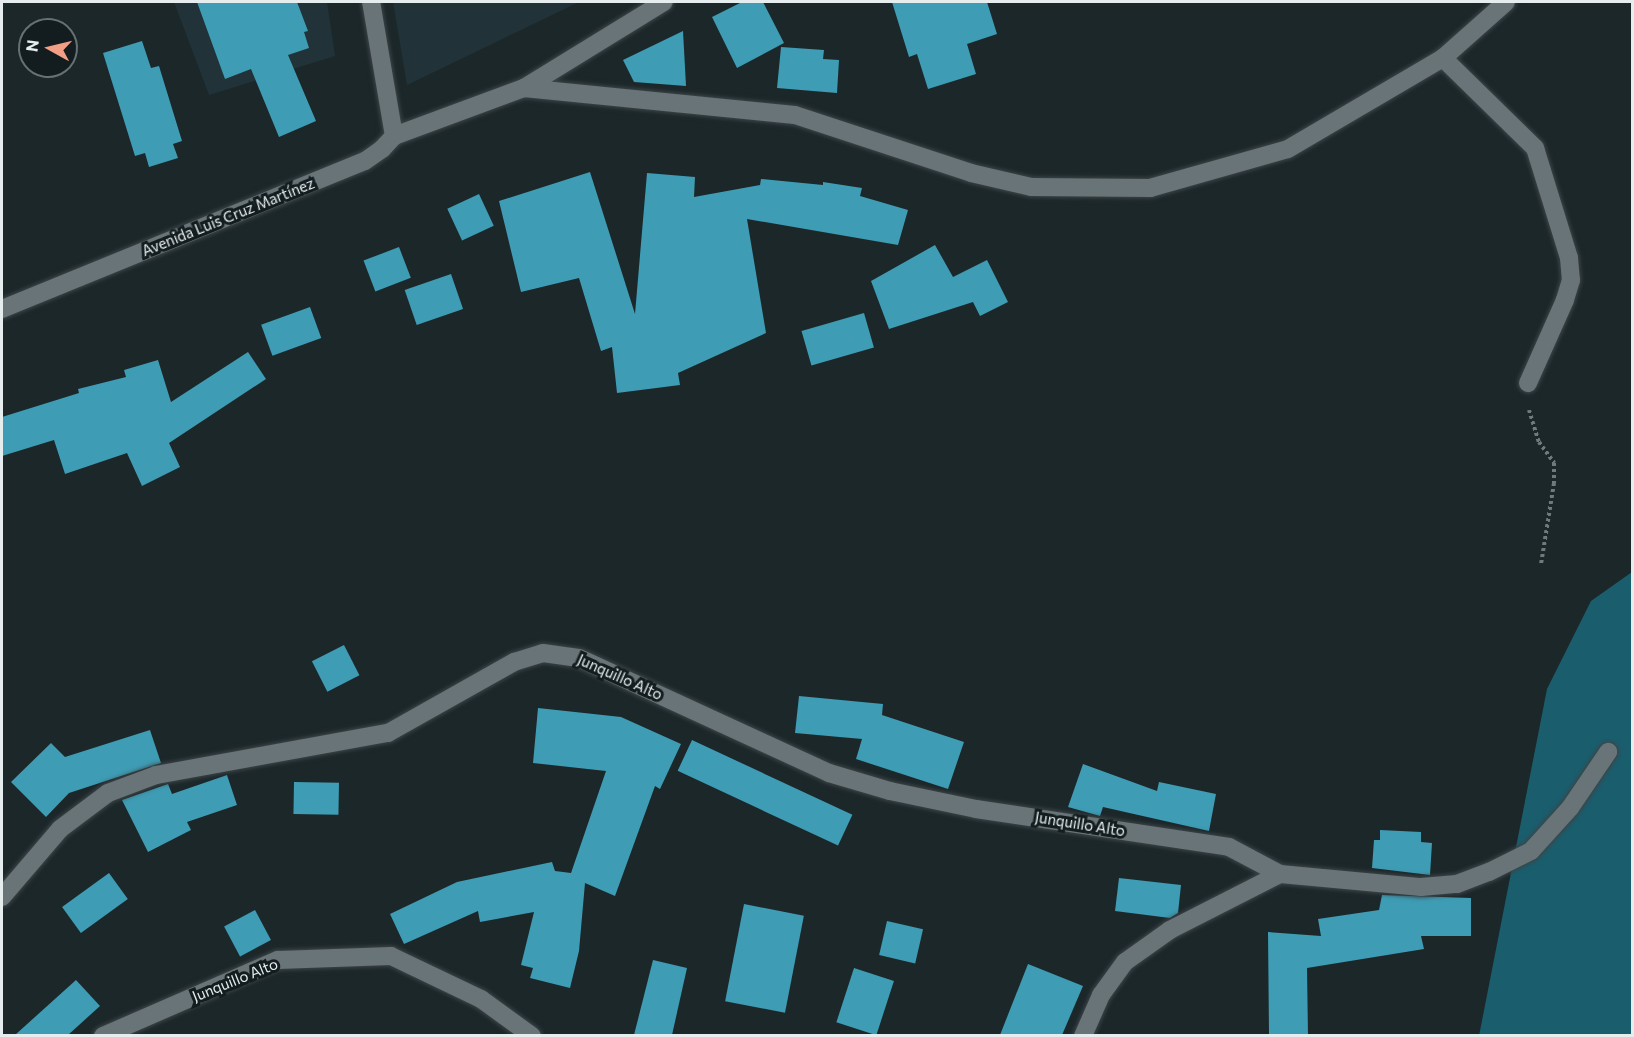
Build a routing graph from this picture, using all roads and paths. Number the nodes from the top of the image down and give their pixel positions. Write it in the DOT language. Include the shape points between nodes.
graph roads {
  1 [pos="371,2"];
  2 [pos="664,2"];
  3 [pos="1506,2"];
  4 [pos="1443,58"];
  5 [pos="524,88"];
  6 [pos="394,136"];
  7 [pos="2,309"];
  8 [pos="1528,383"];
  9 [pos="1541,564"];
  10 [pos="1608,752"];
  11 [pos="1280,874"];
  12 [pos="2,897"];
  13 [pos="104,1035"];
  14 [pos="532,1035"];
  15 [pos="1083,1035"];
  1 -- 6 [label="street"];
  2 -- 5 [label="street"];
  3 -- 4 [label="street"];
  4 -- 5 [label="street" via="1288,149 1149,188 1031,188 970,173 795,115"];
  4 -- 8 [label="street" via="1535,148 1569,258 1571,280 1565,300"];
  5 -- 6 [label="street"];
  6 -- 7 [label="street, Avenida Luis Cruz Martínez" via="365,161"];
  8 -- 9 [label="path" via="1528,408 1539,442 1554,463"];
  10 -- 11 [label="street, Junquillo Alto" via="1570,808 1531,850 1457,884 1421,886"];
  11 -- 12 [label="street, Junquillo Alto" via="1229,847 976,809 829,773 579,658 543,653 514,662 388,733 156,776 108,793 60,829"];
  11 -- 15 [label="street" via="1170,930 1125,962 1101,995"];
  13 -- 14 [label="street, Junquillo Alto" via="278,960 391,956 481,999"];
}
